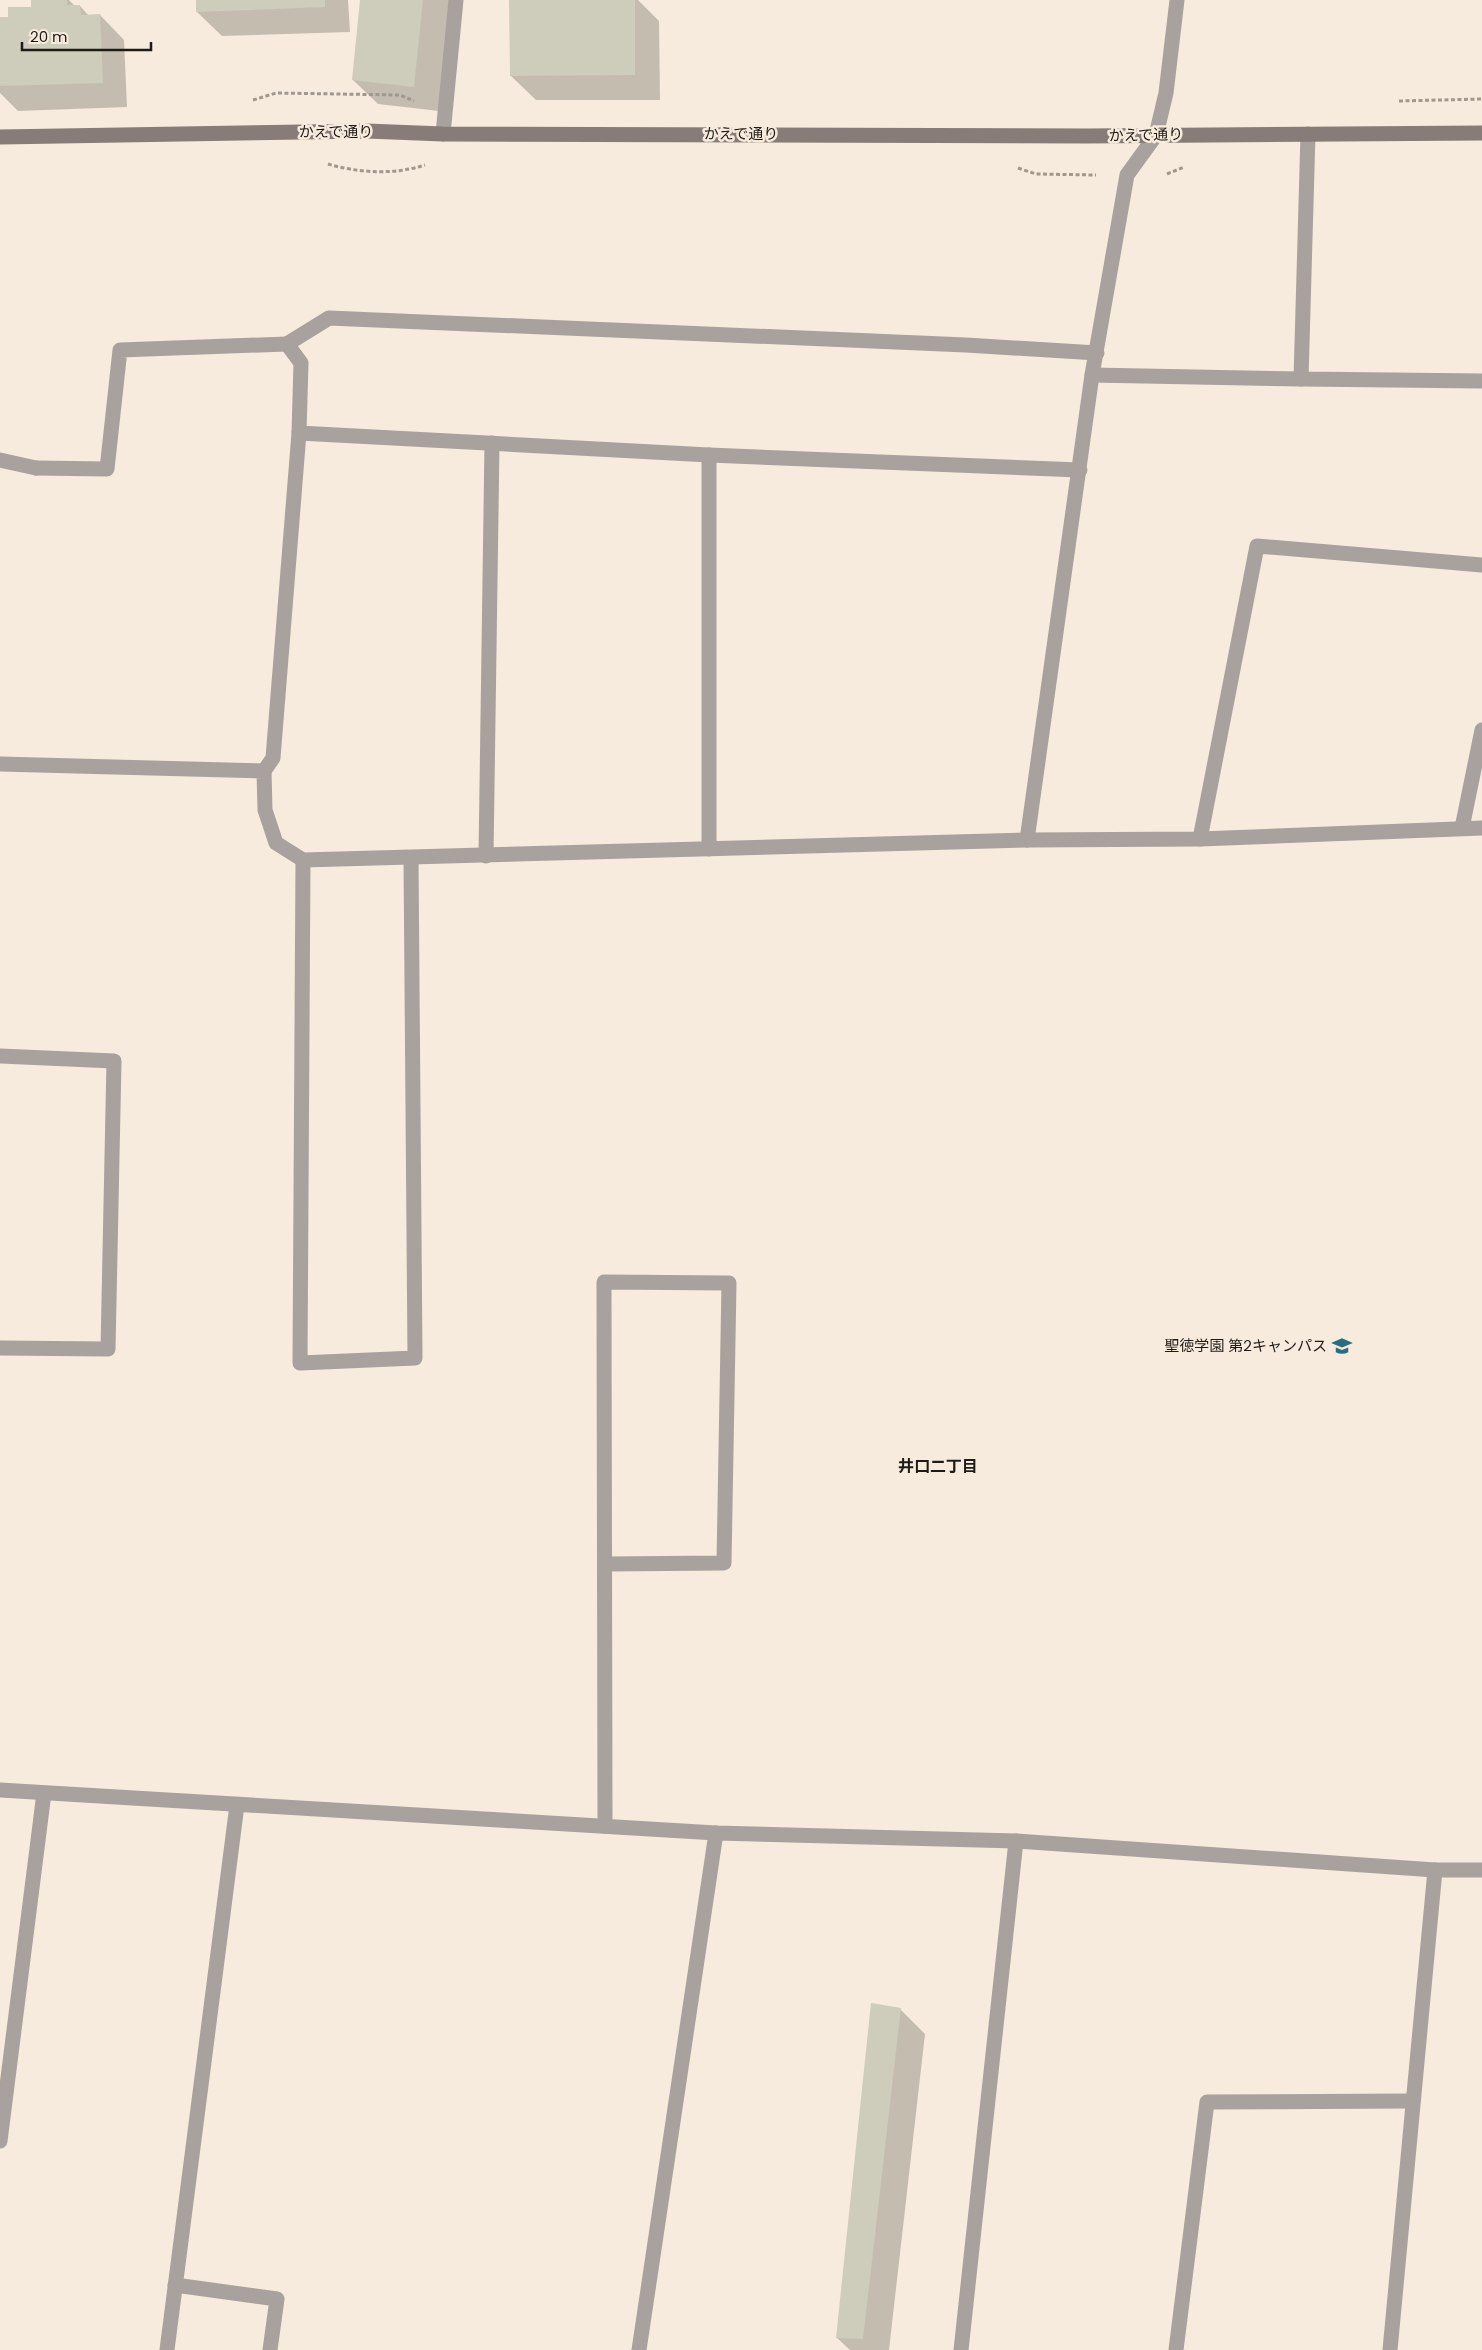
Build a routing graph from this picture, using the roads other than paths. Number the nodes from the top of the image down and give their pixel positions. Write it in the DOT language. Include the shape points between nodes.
graph roads {
  1 [pos="456,0"];
  2 [pos="1177,0"];
  3 [pos="1482,133"];
  4 [pos="443,134"];
  5 [pos="1308,134"];
  6 [pos="1156,135"];
  7 [pos="0,137"];
  8 [pos="287,344"];
  9 [pos="1097,354"];
  10 [pos="1092,375"];
  11 [pos="1301,380"];
  12 [pos="1482,381"];
  13 [pos="299,433"];
  14 [pos="492,444"];
  15 [pos="709,455"];
  16 [pos="0,460"];
  17 [pos="1080,470"];
  18 [pos="1482,565"];
  19 [pos="1482,730"];
  20 [pos="0,764"];
  21 [pos="264,771"];
  22 [pos="1462,828"];
  23 [pos="1482,828"];
  24 [pos="1200,839"];
  25 [pos="1026,840"];
  26 [pos="709,849"];
  27 [pos="486,856"];
  28 [pos="411,858"];
  29 [pos="303,860"];
  30 [pos="0,1056"];
  31 [pos="0,1348"];
  32 [pos="605,1564"];
  33 [pos="0,1790"];
  34 [pos="44,1793"];
  35 [pos="237,1805"];
  36 [pos="605,1826"];
  37 [pos="716,1833"];
  38 [pos="1016,1841"];
  39 [pos="1435,1870"];
  40 [pos="1482,1870"];
  41 [pos="1413,2101"];
  42 [pos="0,2140"];
  43 [pos="175,2285"];
  44 [pos="167,2350"];
  45 [pos="270,2350"];
  46 [pos="639,2350"];
  47 [pos="961,2350"];
  48 [pos="1176,2350"];
  49 [pos="1390,2350"];
  1 -- 4 [label="street"];
  2 -- 6 [label="street" via="1166,93"];
  3 -- 5 [label="street, かえで通り"];
  4 -- 6 [label="street, かえで通り"];
  4 -- 7 [label="street, かえで通り" via="367,131"];
  5 -- 6 [label="street, かえで通り"];
  5 -- 11 [label="street"];
  6 -- 9 [label="street" via="1127,175"];
  8 -- 9 [label="street" via="329,318 966,345"];
  8 -- 13 [label="street" via="301,363"];
  8 -- 16 [label="street" via="120,350 107,469 36,468"];
  9 -- 10 [label="street"];
  10 -- 11 [label="street"];
  10 -- 17 [label="street"];
  11 -- 12 [label="street"];
  13 -- 14 [label="street"];
  13 -- 21 [label="street" via="273,758"];
  14 -- 15 [label="street"];
  14 -- 27 [label="street"];
  15 -- 17 [label="street"];
  15 -- 26 [label="street"];
  17 -- 25 [label="street"];
  18 -- 24 [label="street" via="1257,546"];
  19 -- 22 [label="street"];
  20 -- 21 [label="street"];
  21 -- 29 [label="street" via="265,810 276,843"];
  22 -- 23 [label="street"];
  22 -- 24 [label="street"];
  24 -- 25 [label="street"];
  25 -- 26 [label="street"];
  26 -- 27 [label="street"];
  27 -- 28 [label="street"];
  28 -- 29 [label="street"];
  28 -- 29 [label="street" via="415,1358 300,1363"];
  30 -- 31 [label="street" via="114,1061 108,1349"];
  32 -- 32 [label="street" via="604,1282 729,1283 724,1563"];
  32 -- 36 [label="street"];
  33 -- 34 [label="street"];
  34 -- 35 [label="street"];
  34 -- 42 [label="street"];
  35 -- 36 [label="street"];
  35 -- 43 [label="street"];
  36 -- 37 [label="street"];
  37 -- 38 [label="street"];
  37 -- 46 [label="street"];
  38 -- 39 [label="street"];
  38 -- 47 [label="street"];
  39 -- 40 [label="street"];
  39 -- 41 [label="street"];
  41 -- 48 [label="street" via="1206,2102"];
  41 -- 49 [label="street"];
  43 -- 44 [label="street"];
  43 -- 45 [label="street" via="277,2299"];
}
